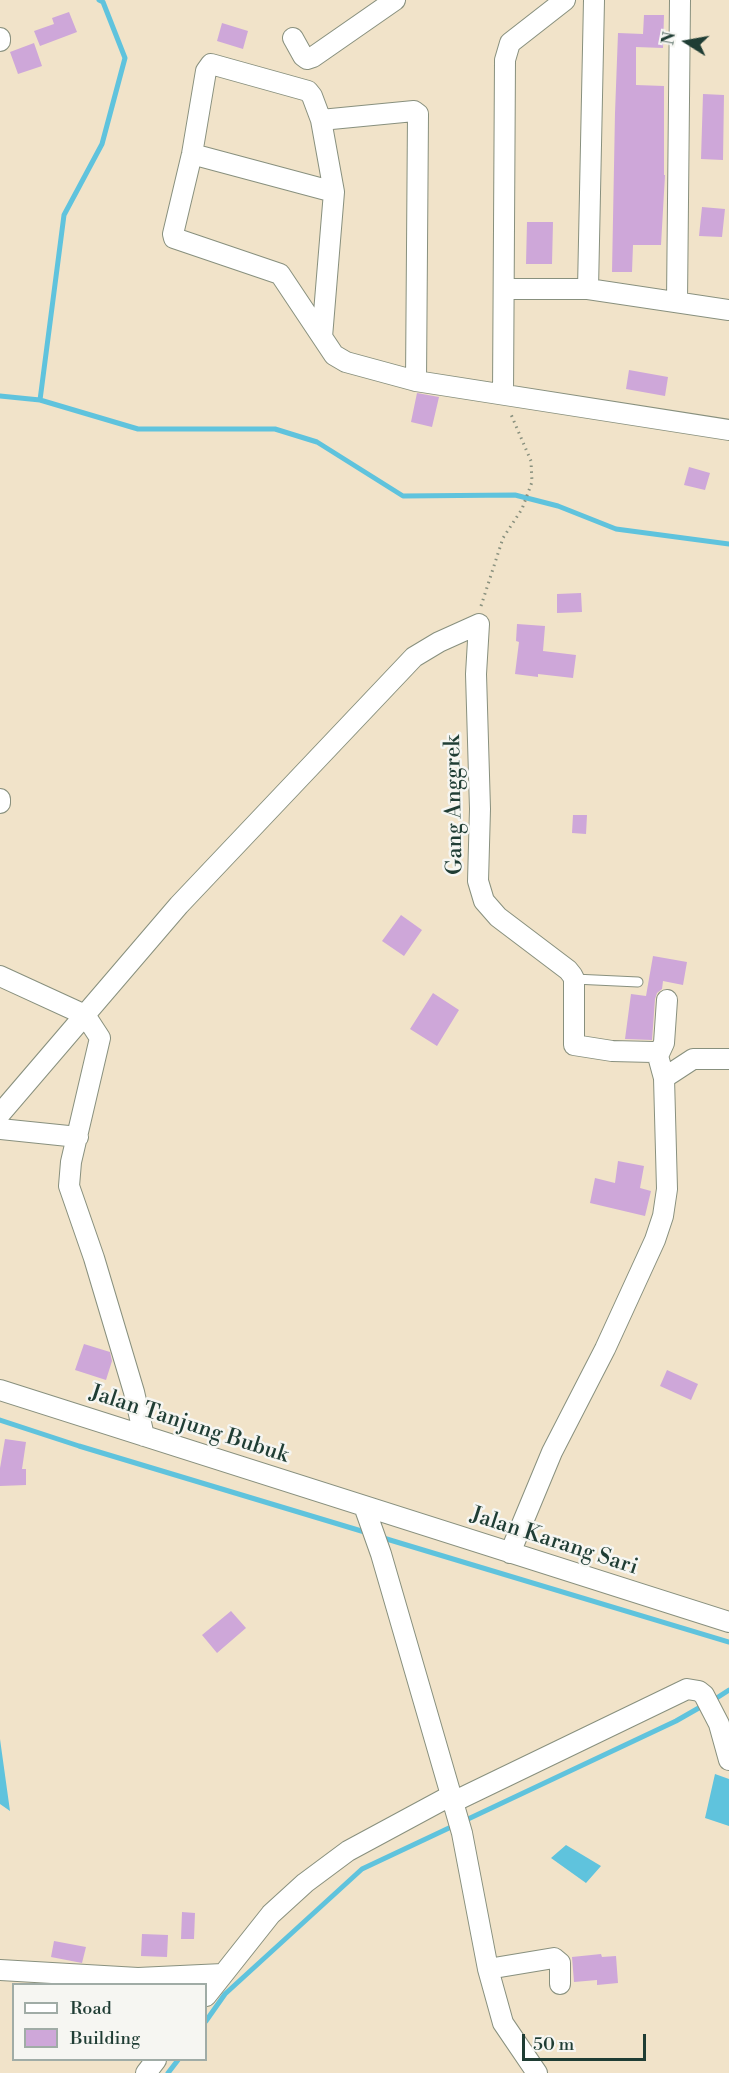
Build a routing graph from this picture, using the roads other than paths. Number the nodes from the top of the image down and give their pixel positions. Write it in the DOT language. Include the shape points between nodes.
graph roads {
  1 [pos="395,0"];
  2 [pos="565,0"];
  3 [pos="594,0"];
  4 [pos="680,0"];
  5 [pos="293,38"];
  6 [pos="321,120"];
  7 [pos="192,154"];
  8 [pos="334,192"];
  9 [pos="504,289"];
  10 [pos="588,289"];
  11 [pos="677,302"];
  12 [pos="729,310"];
  13 [pos="322,337"];
  14 [pos="416,381"];
  15 [pos="503,394"];
  16 [pos="729,430"];
  17 [pos="0,976"];
  18 [pos="574,979"];
  19 [pos="638,982"];
  20 [pos="667,1000"];
  21 [pos="85,1015"];
  22 [pos="658,1056"];
  23 [pos="729,1059"];
  24 [pos="664,1078"];
  25 [pos="0,1114"];
  26 [pos="0,1130"];
  27 [pos="78,1137"];
  28 [pos="0,1390"];
  29 [pos="144,1436"];
  30 [pos="367,1513"];
  31 [pos="510,1553"];
  32 [pos="729,1622"];
  33 [pos="729,1760"];
  34 [pos="453,1801"];
  35 [pos="488,1969"];
  36 [pos="0,1970"];
  37 [pos="223,1974"];
  38 [pos="561,1984"];
  39 [pos="207,1995"];
  40 [pos="155,2061"];
  41 [pos="146,2073"];
  42 [pos="537,2073"];
  1 -- 5 [label="street" via="307,59"];
  2 -- 9 [label="street" via="510,43 505,60"];
  3 -- 10 [label="street"];
  4 -- 11 [label="street"];
  6 -- 7 [label="street" via="308,91 211,64 206,71"];
  6 -- 8 [label="street"];
  6 -- 14 [label="street" via="414,111 418,114"];
  7 -- 8 [label="street"];
  7 -- 13 [label="street" via="174,238 280,274"];
  8 -- 13 [label="street"];
  9 -- 10 [label="street"];
  9 -- 15 [label="street"];
  10 -- 11 [label="street"];
  11 -- 12 [label="street"];
  13 -- 14 [label="street" via="334,356 346,362"];
  14 -- 15 [label="street"];
  15 -- 16 [label="street"];
  17 -- 21 [label="street"];
  18 -- 19 [label="lane"];
  18 -- 21 [label="street, Gang Anggrek" via="568,970 498,917 484,901 478,881 476,674 480,615 414,657 179,905"];
  18 -- 22 [label="street" via="574,1046 653,1052"];
  20 -- 22 [label="street"];
  21 -- 25 [label="street"];
  21 -- 27 [label="street" via="100,1038"];
  22 -- 24 [label="street"];
  23 -- 24 [label="street" via="693,1059"];
  24 -- 31 [label="street" via="667,1189 658,1232 605,1349 552,1452"];
  26 -- 27 [label="street"];
  27 -- 29 [label="street" via="69,1186 131,1381"];
  28 -- 29 [label="street, Jalan Tanjung Bubuk"];
  29 -- 30 [label="street, Jalan Tanjung Bubuk"];
  30 -- 31 [label="street, Jalan Karang Sari"];
  30 -- 34 [label="street"];
  31 -- 32 [label="street, Jalan Karang Sari"];
  33 -- 34 [label="street" via="719,1724 704,1695 687,1689"];
  34 -- 35 [label="street"];
  34 -- 37 [label="street" via="348,1851 305,1883 271,1914"];
  35 -- 38 [label="street" via="554,1958 560,1963"];
  35 -- 42 [label="street" via="503,2023"];
  36 -- 37 [label="street" via="138,1978"];
  37 -- 39 [label="street"];
  40 -- 41 [label="street"];
}
